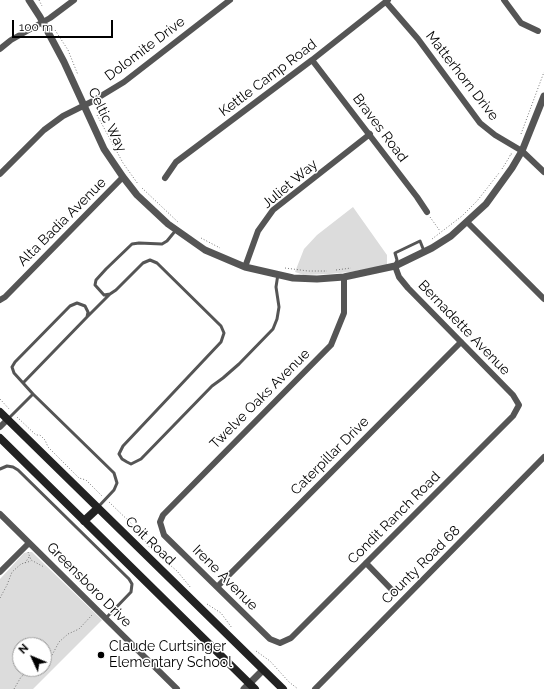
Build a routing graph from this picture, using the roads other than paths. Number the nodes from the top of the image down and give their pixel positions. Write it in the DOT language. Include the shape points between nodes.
graph roads {
  1 [pos="29,0"];
  2 [pos="74,0"];
  3 [pos="230,0"];
  4 [pos="504,0"];
  5 [pos="387,1"];
  6 [pos="43,22"];
  7 [pos="538,31"];
  8 [pos="0,49"];
  9 [pos="312,60"];
  10 [pos="544,96"];
  11 [pos="84,105"];
  12 [pos="370,134"];
  13 [pos="522,151"];
  14 [pos="544,172"];
  15 [pos="0,174"];
  16 [pos="123,177"];
  17 [pos="165,178"];
  18 [pos="427,212"];
  19 [pos="468,222"];
  20 [pos="178,227"];
  21 [pos="423,248"];
  22 [pos="395,266"];
  23 [pos="245,267"];
  24 [pos="278,274"];
  25 [pos="344,277"];
  26 [pos="110,294"];
  27 [pos="544,299"];
  28 [pos="0,300"];
  29 [pos="87,317"];
  30 [pos="461,342"];
  31 [pos="23,383"];
  32 [pos="33,394"];
  33 [pos="519,405"];
  34 [pos="0,412"];
  35 [pos="11,416"];
  36 [pos="0,427"];
  37 [pos="0,438"];
  38 [pos="544,457"];
  39 [pos="0,469"];
  40 [pos="98,508"];
  41 [pos="0,514"];
  42 [pos="84,521"];
  43 [pos="160,523"];
  44 [pos="29,543"];
  45 [pos="366,563"];
  46 [pos="0,572"];
  47 [pos="217,587"];
  48 [pos="393,591"];
  49 [pos="106,618"];
  50 [pos="281,643"];
  51 [pos="263,670"];
  52 [pos="249,687"];
  53 [pos="177,689"];
  54 [pos="283,689"];
  55 [pos="315,689"];
  1 -- 6 [label="street, Celtic Way"];
  2 -- 6 [label="street"];
  3 -- 11 [label="street, Dolomite Drive" via="124,82"];
  4 -- 7 [label="street" via="521,24"];
  5 -- 9 [label="street, Kettle Camp Road"];
  5 -- 13 [label="street, Matterhorn Drive" via="480,123"];
  6 -- 8 [label="street"];
  6 -- 11 [label="street, Celtic Way"];
  9 -- 12 [label="street, Braves Road"];
  9 -- 17 [label="street, Kettle Camp Road" via="176,162"];
  10 -- 13 [label="street, Celtic Way"];
  11 -- 15 [label="street, Dolomite Drive" via="44,130"];
  11 -- 16 [label="street, Celtic Way" via="104,149"];
  12 -- 18 [label="street, Braves Road"];
  12 -- 23 [label="street, Juliet Way" via="274,210 258,231"];
  13 -- 14 [label="street, Matterhorn Drive"];
  13 -- 19 [label="street, Celtic Way" via="499,187"];
  16 -- 20 [label="street, Celtic Way" via="143,200"];
  16 -- 28 [label="street, Alta Badia Avenue"];
  19 -- 21 [label="street, Celtic Way" via="451,236"];
  19 -- 27 [label="street"];
  20 -- 23 [label="street, Celtic Way" via="205,250"];
  20 -- 26 [label="lane" via="162,244 132,244 106,269 96,280 95,285 104,295"];
  21 -- 22 [label="street, Celtic Way"];
  21 -- 22 [label="lane" via="420,241 395,253"];
  22 -- 25 [label="street, Celtic Way"];
  22 -- 30 [label="street, Bernadette Avenue" via="399,277 408,288"];
  23 -- 24 [label="street, Celtic Way"];
  24 -- 25 [label="street, Celtic Way" via="293,278"];
  24 -- 26 [label="lane" via="276,287 279,307 273,329 239,364 212,386 141,459 131,464 119,454 123,446 221,342 224,333 221,326 157,263 150,260 143,263"];
  25 -- 43 [label="street, Twelve Oaks Avenue" via="344,314 331,345 163,514"];
  26 -- 29 [label="lane"];
  29 -- 31 [label="lane"];
  29 -- 31 [label="lane" via="85,306 73,304 15,362 12,370"];
  30 -- 33 [label="street, Bernadette Avenue" via="513,395"];
  30 -- 47 [label="street, Caterpillar Drive"];
  31 -- 32 [label="lane"];
  32 -- 35 [label="lane"];
  32 -- 40 [label="lane" via="114,473 118,483"];
  33 -- 45 [label="street, Condit Ranch Road" via="513,416"];
  34 -- 35 [label="main road, Coit Road"];
  35 -- 36 [label="street"];
  35 -- 40 [label="main road, Coit Road"];
  37 -- 42 [label="main road"];
  38 -- 55 [label="street, County Road 68"];
  39 -- 49 [label="lane" via="7,466 18,470 129,579 132,584 131,592"];
  40 -- 42 [label="main road"];
  40 -- 51 [label="main road, Coit Road"];
  41 -- 44 [label="street, Greensboro Drive"];
  42 -- 52 [label="main road"];
  43 -- 47 [label="street, Irene Avenue" via="164,535"];
  44 -- 46 [label="street"];
  44 -- 49 [label="street, Greensboro Drive"];
  45 -- 48 [label="street"];
  45 -- 50 [label="street, Condit Ranch Road" via="291,638"];
  47 -- 50 [label="street, Irene Avenue" via="270,639"];
  49 -- 53 [label="street, Greensboro Drive"];
  51 -- 52 [label="street"];
  51 -- 54 [label="main road, Coit Road"];
}
